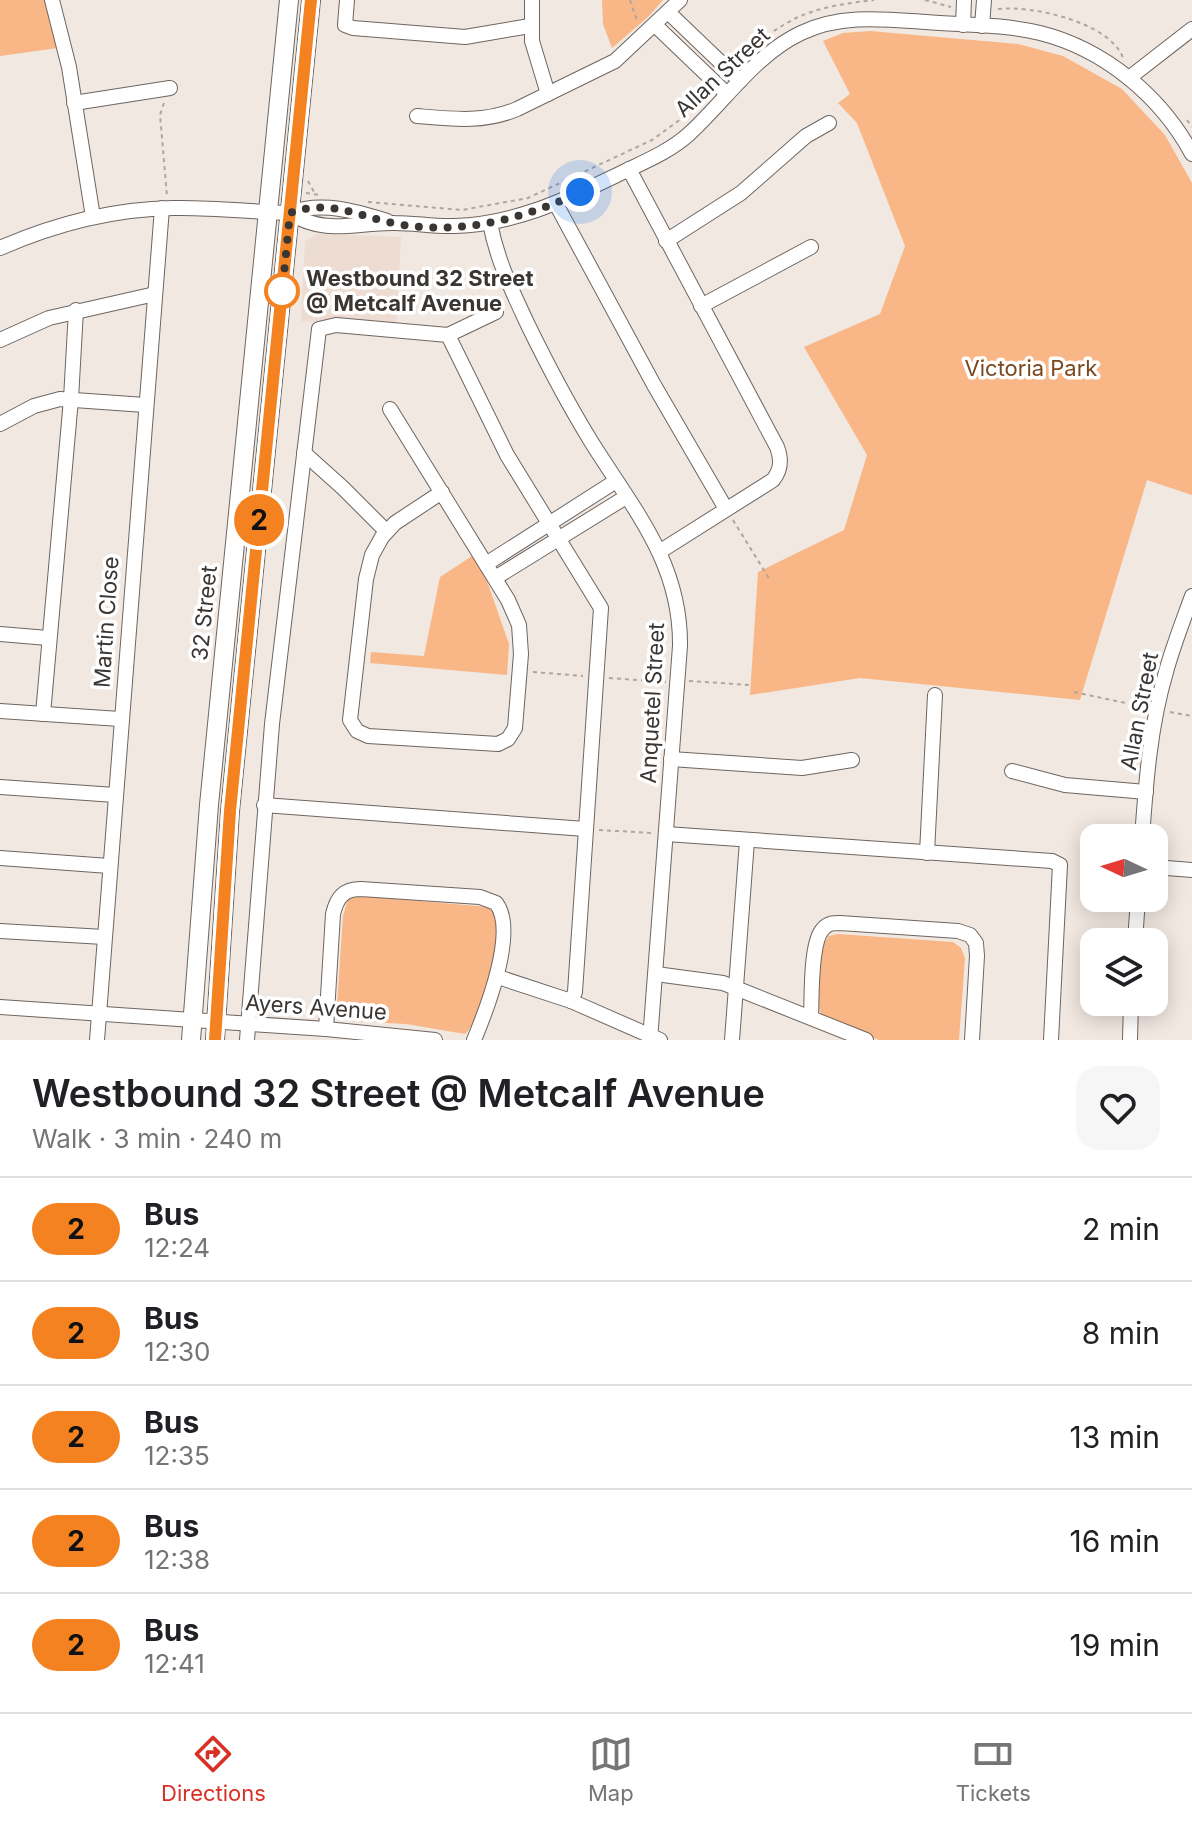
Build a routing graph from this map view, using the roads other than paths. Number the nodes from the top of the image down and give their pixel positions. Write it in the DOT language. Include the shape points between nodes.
graph roads {
  1 [pos="52,0"];
  2 [pos="289,0"];
  3 [pos="311,0"];
  4 [pos="347,0"];
  5 [pos="532,0"];
  6 [pos="680,0"];
  7 [pos="959,5"];
  8 [pos="988,6"];
  9 [pos="668,12"];
  10 [pos="963,25"];
  11 [pos="530,26"];
  12 [pos="982,26"];
  13 [pos="1192,29"];
  14 [pos="650,30"];
  15 [pos="1128,71"];
  16 [pos="740,81"];
  17 [pos="170,88"];
  18 [pos="548,94"];
  19 [pos="727,94"];
  20 [pos="74,103"];
  21 [pos="417,116"];
  22 [pos="829,123"];
  23 [pos="1188,132"];
  24 [pos="1192,154"];
  25 [pos="629,169"];
  26 [pos="164,203"];
  27 [pos="556,204"];
  28 [pos="267,213"];
  29 [pos="290,213"];
  30 [pos="93,217"];
  31 [pos="490,223"];
  32 [pos="666,241"];
  33 [pos="811,247"];
  34 [pos="0,248"];
  35 [pos="155,294"];
  36 [pos="701,306"];
  37 [pos="76,310"];
  38 [pos="496,312"];
  39 [pos="448,335"];
  40 [pos="0,340"];
  41 [pos="71,399"];
  42 [pos="145,405"];
  43 [pos="390,409"];
  44 [pos="0,424"];
  45 [pos="304,453"];
  46 [pos="616,481"];
  47 [pos="442,492"];
  48 [pos="626,497"];
  49 [pos="726,509"];
  50 [pos="549,523"];
  51 [pos="386,531"];
  52 [pos="559,539"];
  53 [pos="659,552"];
  54 [pos="486,564"];
  55 [pos="495,578"];
  56 [pos="1192,596"];
  57 [pos="0,634"];
  58 [pos="48,638"];
  59 [pos="935,695"];
  60 [pos="0,711"];
  61 [pos="43,714"];
  62 [pos="120,719"];
  63 [pos="671,759"];
  64 [pos="852,760"];
  65 [pos="1012,771"];
  66 [pos="0,787"];
  67 [pos="1146,792"];
  68 [pos="115,795"];
  69 [pos="264,805"];
  70 [pos="1143,824"];
  71 [pos="585,829"];
  72 [pos="666,834"];
  73 [pos="747,841"];
  74 [pos="927,853"];
  75 [pos="0,858"];
  76 [pos="109,866"];
  77 [pos="1168,868"];
  78 [pos="1192,870"];
  79 [pos="0,931"];
  80 [pos="104,937"];
  81 [pos="656,974"];
  82 [pos="498,977"];
  83 [pos="736,988"];
  84 [pos="571,1001"];
  85 [pos="0,1007"];
  86 [pos="99,1013"];
  87 [pos="1131,1016"];
  88 [pos="811,1017"];
  89 [pos="193,1020"];
  90 [pos="248,1024"];
  91 [pos="326,1029"];
  92 [pos="216,1031"];
  93 [pos="654,1039"];
  94 [pos="97,1040"];
  95 [pos="191,1040"];
  96 [pos="247,1040"];
  97 [pos="435,1040"];
  98 [pos="474,1040"];
  99 [pos="732,1040"];
  100 [pos="866,1040"];
  101 [pos="972,1040"];
  102 [pos="1051,1040"];
  103 [pos="1130,1040"];
  1 -- 20 [label="street"];
  2 -- 28 [label="main road, 32 Street"];
  3 -- 29 [label="main road, 32 Street"];
  4 -- 11 [label="street" via="345,25 353,28 465,37"];
  5 -- 11 [label="street"];
  6 -- 9 [label="street"];
  7 -- 10 [label="street"];
  8 -- 12 [label="street"];
  9 -- 14 [label="street"];
  9 -- 16 [label="street"];
  10 -- 12 [label="street, Allan Street"];
  10 -- 16 [label="street, Allan Street" via="841,20 801,32"];
  11 -- 18 [label="street"];
  12 -- 15 [label="street, Allan Street" via="1060,40"];
  13 -- 15 [label="street"];
  14 -- 18 [label="street" via="615,61"];
  14 -- 19 [label="street"];
  15 -- 23 [label="street, Allan Street"];
  16 -- 19 [label="street, Allan Street"];
  17 -- 20 [label="street"];
  18 -- 21 [label="street" via="508,113 476,120"];
  19 -- 25 [label="street, Allan Street" via="676,144"];
  20 -- 30 [label="street"];
  22 -- 32 [label="street" via="806,136 741,193"];
  23 -- 24 [label="street, Allan Street"];
  25 -- 27 [label="street, Allan Street"];
  25 -- 32 [label="street"];
  26 -- 28 [label="street, Allan Street"];
  26 -- 30 [label="street, Allan Street"];
  26 -- 35 [label="street, Martin Close"];
  27 -- 31 [label="street, Allan Street"];
  27 -- 49 [label="street"];
  28 -- 29 [label="street, Allan Street"];
  28 -- 89 [label="main road, 32 Street"];
  29 -- 31 [label="street, Allan Street" via="307,224 354,227"];
  29 -- 92 [label="main road, 32 Street" via="230,811"];
  30 -- 34 [label="street, Allan Street"];
  31 -- 46 [label="street, Anquetel Street" via="500,262 558,387"];
  32 -- 36 [label="street"];
  33 -- 36 [label="street"];
  35 -- 37 [label="street"];
  35 -- 42 [label="street, Martin Close"];
  36 -- 49 [label="street" via="780,459 773,480"];
  37 -- 40 [label="street"];
  37 -- 41 [label="street"];
  38 -- 39 [label="street"];
  39 -- 45 [label="street" via="336,325 319,329"];
  39 -- 50 [label="street" via="507,455"];
  41 -- 42 [label="street"];
  41 -- 44 [label="street" via="43,403"];
  41 -- 58 [label="street"];
  42 -- 62 [label="street, Martin Close"];
  43 -- 47 [label="street"];
  45 -- 51 [label="street"];
  45 -- 69 [label="street"];
  46 -- 48 [label="street, Anquetel Street"];
  46 -- 50 [label="street"];
  47 -- 51 [label="street"];
  47 -- 54 [label="street"];
  48 -- 52 [label="street"];
  48 -- 53 [label="street, Anquetel Street"];
  49 -- 53 [label="street"];
  50 -- 52 [label="street"];
  50 -- 54 [label="street"];
  51 -- 55 [label="street" via="368,566 349,709 352,725 362,734 493,745 512,734 521,635"];
  52 -- 55 [label="street"];
  52 -- 71 [label="street" via="601,608"];
  53 -- 63 [label="street, Anquetel Street" via="672,580 679,621"];
  54 -- 55 [label="street"];
  56 -- 67 [label="street, Allan Street" via="1165,674"];
  57 -- 58 [label="street"];
  58 -- 61 [label="street"];
  59 -- 74 [label="street"];
  60 -- 61 [label="street"];
  61 -- 62 [label="street"];
  62 -- 68 [label="street, Martin Close"];
  63 -- 64 [label="street" via="795,768"];
  63 -- 72 [label="street, Anquetel Street"];
  65 -- 67 [label="street" via="1065,785"];
  66 -- 68 [label="street"];
  67 -- 70 [label="street, Allan Street"];
  68 -- 76 [label="street, Martin Close"];
  69 -- 71 [label="street"];
  69 -- 90 [label="street"];
  71 -- 84 [label="street"];
  72 -- 73 [label="street"];
  72 -- 81 [label="street, Anquetel Street"];
  73 -- 74 [label="street"];
  73 -- 83 [label="street"];
  74 -- 102 [label="street" via="1060,865"];
  75 -- 76 [label="street"];
  76 -- 80 [label="street, Martin Close"];
  77 -- 78 [label="street"];
  79 -- 80 [label="street"];
  80 -- 86 [label="street, Martin Close"];
  81 -- 83 [label="street" via="698,977"];
  81 -- 93 [label="street, Anquetel Street"];
  82 -- 84 [label="street"];
  82 -- 91 [label="street" via="503,920 490,900 353,889 340,896 333,914"];
  82 -- 98 [label="street"];
  83 -- 88 [label="street"];
  83 -- 99 [label="street"];
  84 -- 93 [label="street"];
  85 -- 86 [label="street, Ayers Avenue"];
  86 -- 89 [label="street, Ayers Avenue"];
  86 -- 94 [label="street, Martin Close"];
  87 -- 103 [label="street"];
  88 -- 100 [label="street"];
  88 -- 101 [label="street" via="816,944 828,925 958,931 970,935 977,949"];
  89 -- 92 [label="street, Ayers Avenue"];
  89 -- 95 [label="main road, 32 Street"];
  90 -- 91 [label="street, Ayers Avenue"];
  90 -- 92 [label="street, Ayers Avenue"];
  90 -- 96 [label="street"];
  91 -- 97 [label="street, Ayers Avenue"];
}
